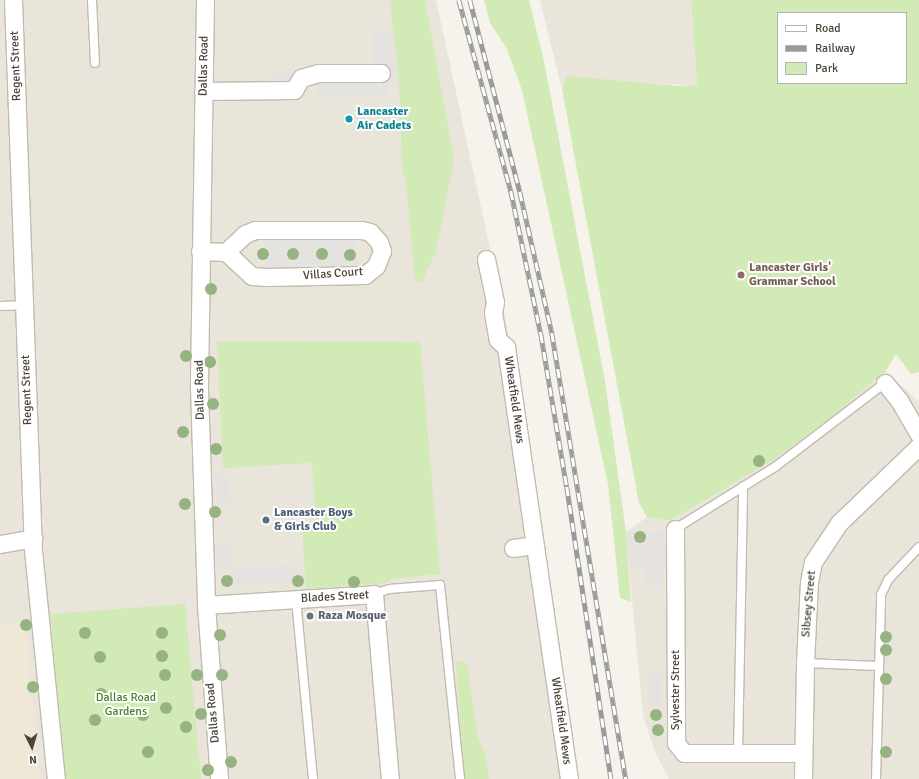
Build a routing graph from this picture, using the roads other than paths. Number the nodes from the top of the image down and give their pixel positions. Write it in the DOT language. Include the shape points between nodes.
graph roads {
  1 [pos="13,0"];
  2 [pos="92,0"];
  3 [pos="205,0"];
  4 [pos="95,63"];
  5 [pos="381,73"];
  6 [pos="203,91"];
  7 [pos="200,251"];
  8 [pos="226,252"];
  9 [pos="486,259"];
  10 [pos="24,305"];
  11 [pos="0,306"];
  12 [pos="885,383"];
  13 [pos="919,434"];
  14 [pos="919,446"];
  15 [pos="743,486"];
  16 [pos="675,530"];
  17 [pos="33,538"];
  18 [pos="0,544"];
  19 [pos="534,545"];
  20 [pos="919,547"];
  21 [pos="513,548"];
  22 [pos="374,594"];
  23 [pos="296,599"];
  24 [pos="206,605"];
  25 [pos="805,663"];
  26 [pos="878,666"];
  27 [pos="803,753"];
  28 [pos="738,754"];
  29 [pos="56,779"];
  30 [pos="219,779"];
  31 [pos="313,779"];
  32 [pos="390,779"];
  33 [pos="460,779"];
  34 [pos="569,779"];
  35 [pos="803,779"];
  36 [pos="876,779"];
  1 -- 10 [label="street, Regent Street"];
  2 -- 4 [label="lane"];
  3 -- 6 [label="street, Dallas Road"];
  5 -- 6 [label="street" via="318,73 301,78 294,90"];
  6 -- 7 [label="street, Dallas Road"];
  7 -- 8 [label="street"];
  7 -- 24 [label="street, Dallas Road" via="200,395"];
  8 -- 8 [label="street, Villas Court" via="252,276 266,277 365,275 376,266 382,251 379,242 370,232 361,230 255,230 245,234"];
  9 -- 19 [label="street, Wheatfield Mews" via="495,302 493,313 498,340 506,347"];
  10 -- 11 [label="lane"];
  10 -- 17 [label="street, Regent Street"];
  12 -- 13 [label="street" via="899,400"];
  12 -- 15 [label="lane" via="834,424"];
  14 -- 25 [label="street, Sibsey Street" via="839,523 813,562 809,582"];
  15 -- 16 [label="lane"];
  15 -- 28 [label="lane"];
  16 -- 28 [label="street, Sylvester Street" via="676,743 684,753"];
  17 -- 18 [label="street"];
  17 -- 29 [label="street, Regent Street"];
  19 -- 21 [label="street"];
  19 -- 34 [label="street, Wheatfield Mews"];
  20 -- 26 [label="lane" via="888,580 882,591"];
  22 -- 23 [label="street, Blades Street"];
  22 -- 32 [label="street, Blades Street"];
  22 -- 33 [label="lane" via="389,589 440,584"];
  23 -- 24 [label="street, Blades Street"];
  23 -- 31 [label="lane"];
  24 -- 30 [label="street, Dallas Road"];
  25 -- 26 [label="lane"];
  25 -- 27 [label="street, Sibsey Street"];
  26 -- 36 [label="lane"];
  27 -- 28 [label="street, Sylvester Street"];
  27 -- 35 [label="street, Sibsey Street"];
}
